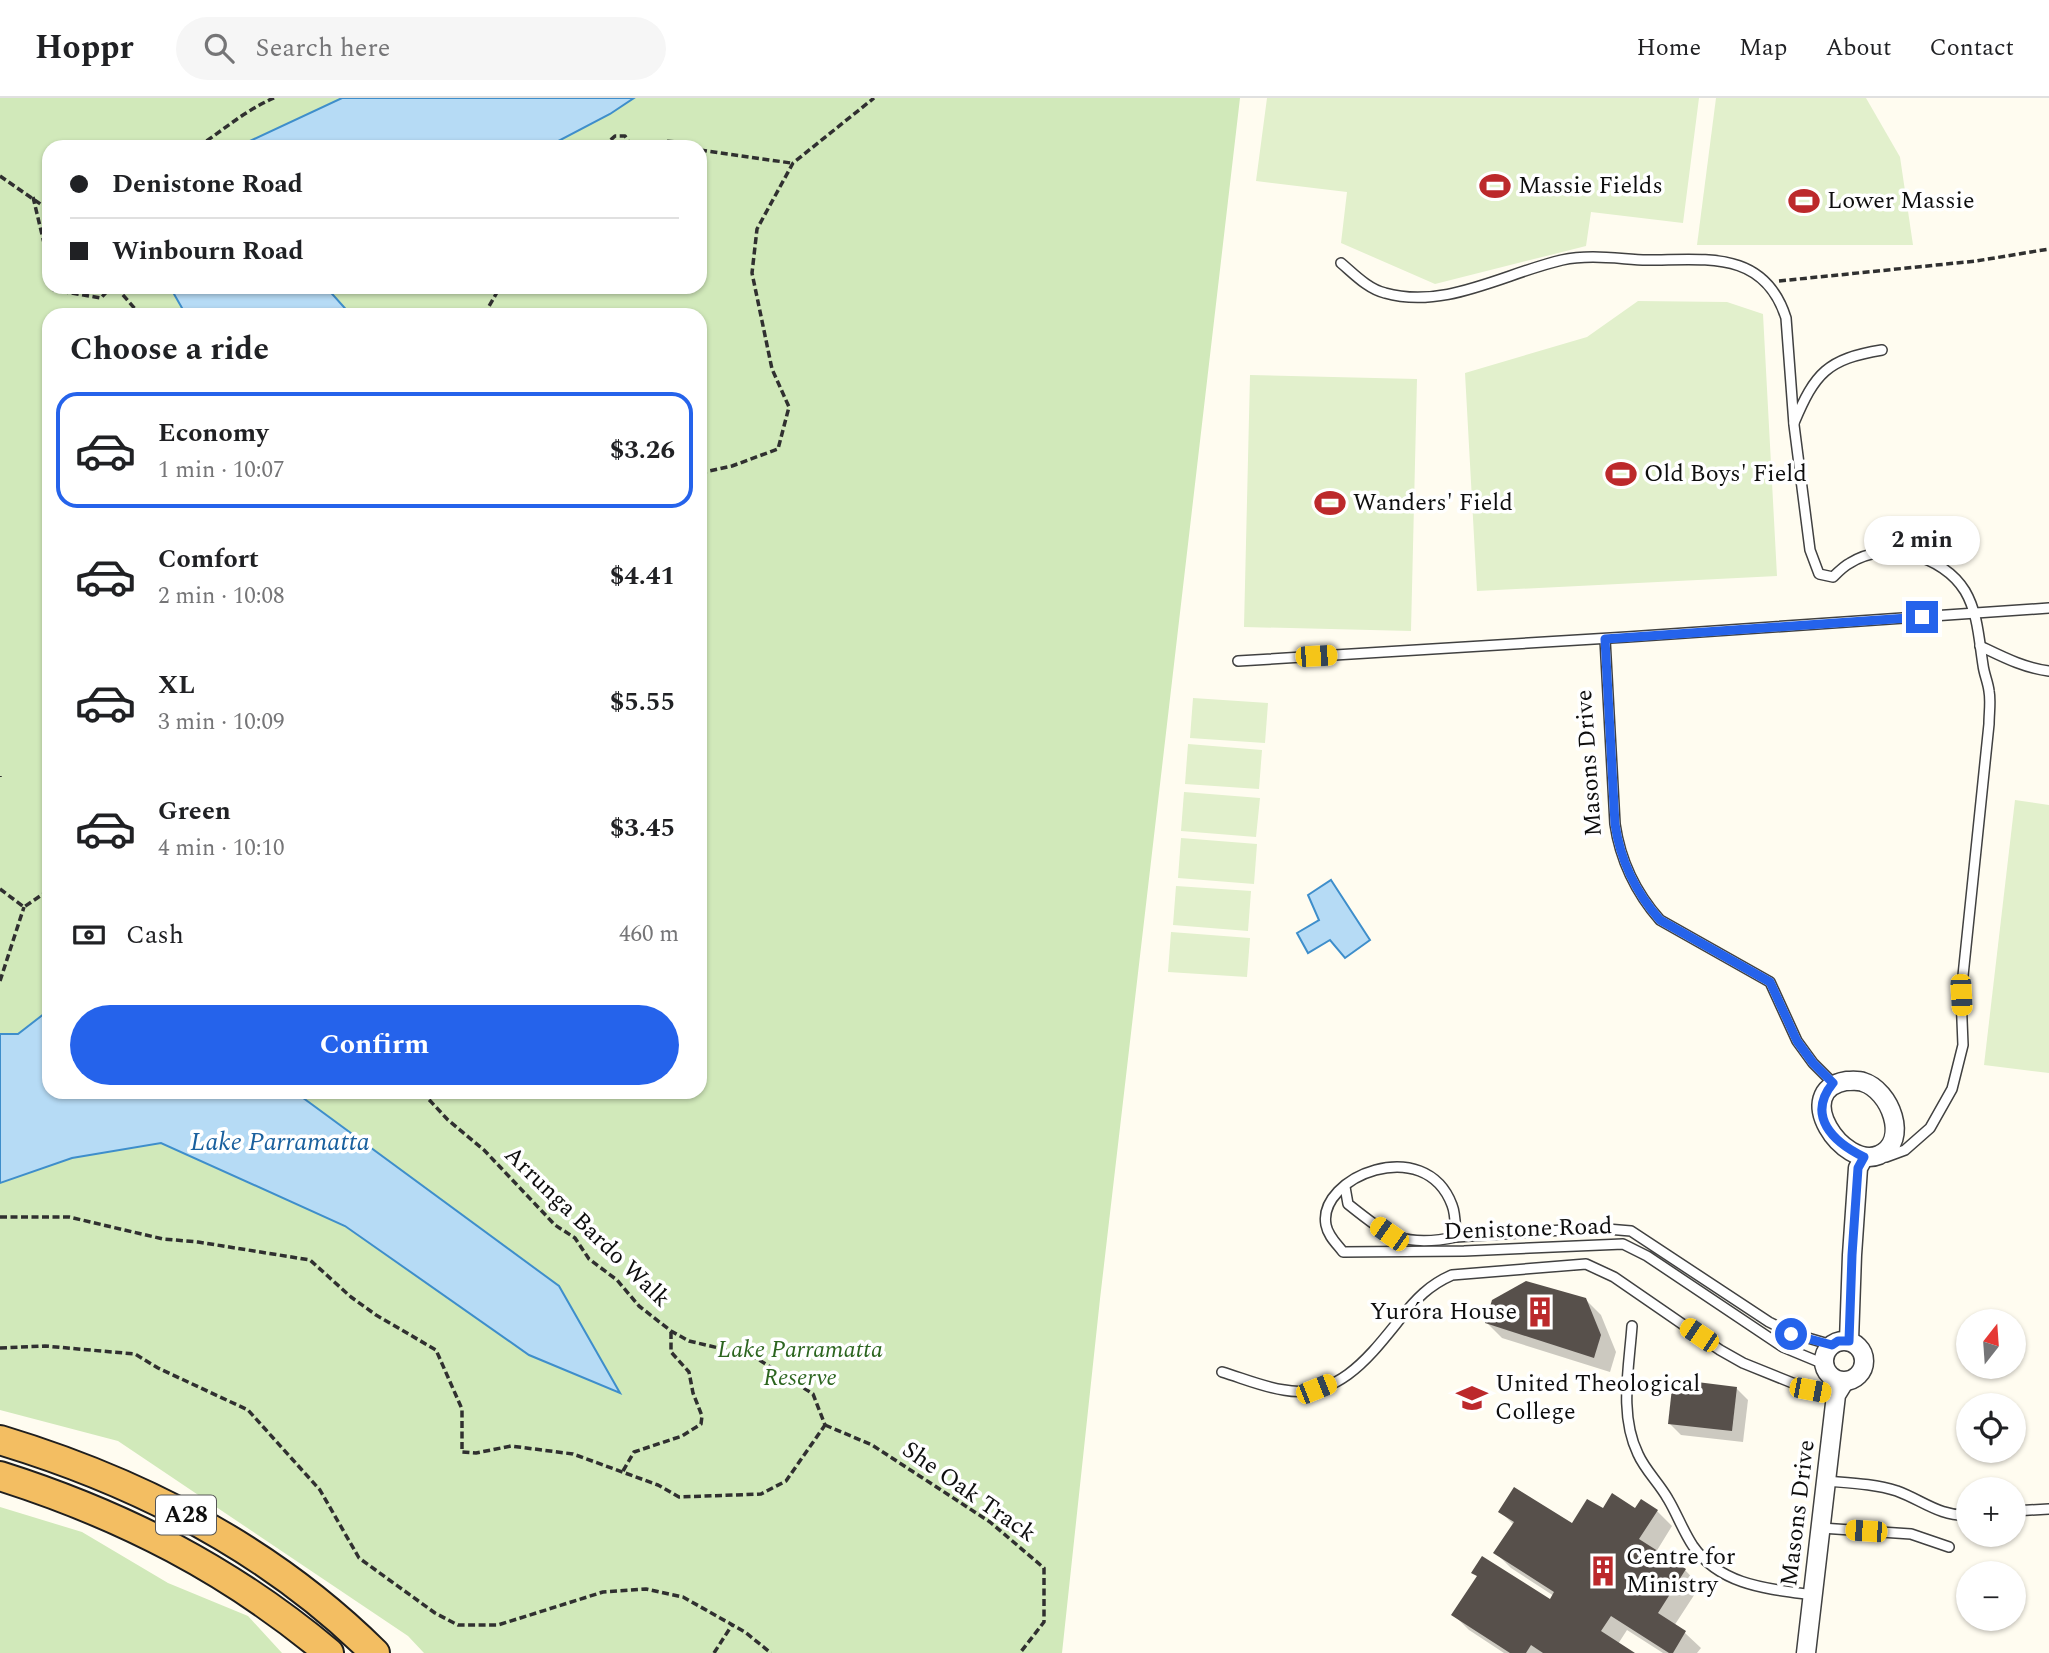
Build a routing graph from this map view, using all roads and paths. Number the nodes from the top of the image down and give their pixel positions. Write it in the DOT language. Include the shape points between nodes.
graph roads {
  1 [pos="274,98"];
  2 [pos="874,98"];
  3 [pos="208,140"];
  4 [pos="610,140"];
  5 [pos="628,140"];
  6 [pos="707,151"];
  7 [pos="793,163"];
  8 [pos="0,176"];
  9 [pos="33,197"];
  10 [pos="42,204"];
  11 [pos="42,235"];
  12 [pos="2049,249"];
  13 [pos="1341,262"];
  14 [pos="1767,282"];
  15 [pos="78,294"];
  16 [pos="105,294"];
  17 [pos="122,294"];
  18 [pos="134,308"];
  19 [pos="1882,350"];
  20 [pos="1794,425"];
  21 [pos="707,472"];
  22 [pos="2049,608"];
  23 [pos="1975,614"];
  24 [pos="1605,639"];
  25 [pos="1980,646"];
  26 [pos="1238,661"];
  27 [pos="2049,670"];
  28 [pos="0,889"];
  29 [pos="42,895"];
  30 [pos="24,907"];
  31 [pos="0,981"];
  32 [pos="1833,1083"];
  33 [pos="428,1099"];
  34 [pos="1861,1162"];
  35 [pos="1345,1187"];
  36 [pos="0,1217"];
  37 [pos="1456,1237"];
  38 [pos="1632,1326"];
  39 [pos="671,1331"];
  40 [pos="1840,1343"];
  41 [pos="0,1348"];
  42 [pos="1824,1364"];
  43 [pos="1222,1372"];
  44 [pos="1840,1388"];
  45 [pos="825,1425"];
  46 [pos="0,1440"];
  47 [pos="622,1471"];
  48 [pos="0,1476"];
  49 [pos="1826,1481"];
  50 [pos="2049,1509"];
  51 [pos="2026,1510"];
  52 [pos="1956,1514"];
  53 [pos="1821,1528"];
  54 [pos="1949,1547"];
  55 [pos="1813,1595"];
  56 [pos="266,1605"];
  57 [pos="733,1625"];
  58 [pos="310,1653"];
  59 [pos="330,1653"];
  60 [pos="377,1653"];
  61 [pos="714,1653"];
  62 [pos="771,1653"];
  63 [pos="1020,1653"];
  64 [pos="1806,1653"];
  1 -- 3 [label="path" via="250,109"];
  2 -- 7 [label="path"];
  4 -- 5 [label="path" via="615,135"];
  6 -- 7 [label="path"];
  7 -- 21 [label="path" via="757,229 752,273 772,369 789,407 778,449"];
  8 -- 9 [label="path"];
  9 -- 10 [label="path"];
  9 -- 11 [label="path"];
  12 -- 14 [label="path"];
  13 -- 14 [label="lane" via="1384,293 1413,296 1448,295 1563,260 1598,257 1722,260"];
  14 -- 20 [label="lane" via="1786,318"];
  15 -- 16 [label="path" via="101,298"];
  17 -- 18 [label="path"];
  19 -- 20 [label="lane" via="1853,355 1812,383"];
  20 -- 23 [label="lane" via="1810,550 1819,575 1833,576 1851,562 1876,554 1903,552 1948,573 1964,590"];
  22 -- 23 [label="lane"];
  23 -- 24 [label="lane"];
  23 -- 25 [label="lane"];
  24 -- 26 [label="lane"];
  24 -- 32 [label="lane, Masons Drive" via="1615,824 1629,871 1660,920 1770,982 1797,1041"];
  25 -- 27 [label="lane" via="2011,661"];
  25 -- 34 [label="lane" via="1990,692 1989,724 1961,995 1963,1045 1952,1089 1930,1128 1905,1150"];
  28 -- 30 [label="path"];
  29 -- 30 [label="path"];
  30 -- 31 [label="path"];
  32 -- 34 [label="street" via="1821,1107 1823,1121"];
  32 -- 34 [label="street" via="1863,1082 1887,1101 1893,1113 1894,1131 1888,1146"];
  33 -- 39 [label="path, Arrunga Bardo Walk" via="555,1225 575,1238 589,1259"];
  34 -- 40 [label="street"];
  35 -- 37 [label="lane" via="1348,1204 1389,1234 1407,1241"];
  35 -- 37 [label="lane, Denistone Road" via="1384,1167 1413,1167 1437,1180 1446,1194 1455,1215"];
  35 -- 42 [label="lane, Denistone Road" via="1328,1205 1326,1216 1329,1234 1343,1252 1623,1244 1783,1347"];
  36 -- 47 [label="path" via="68,1217 163,1240 310,1260 359,1303 436,1350 462,1409 462,1452 512,1446 573,1454"];
  37 -- 40 [label="lane, Denistone Road" via="1595,1228 1631,1231 1791,1334"];
  38 -- 55 [label="lane" via="1626,1420 1638,1454 1694,1548 1710,1566 1754,1587"];
  39 -- 45 [label="path, Arrunga Bardo Walk" via="689,1341 753,1356 813,1394"];
  39 -- 47 [label="path" via="671,1352 689,1373 701,1424 682,1436 634,1452"];
  40 -- 42 [label="street" via="1827,1350"];
  40 -- 44 [label="street" via="1856,1344 1864,1353 1864,1366"];
  41 -- 57 [label="path" via="45,1346 135,1354 247,1410 320,1490 359,1558 458,1625 498,1625 603,1592 646,1589 683,1597"];
  42 -- 44 [label="street"];
  43 -- 44 [label="lane" via="1286,1391 1316,1389 1364,1363 1433,1283 1452,1275 1586,1264 1614,1277 1743,1363 1810,1390"];
  44 -- 49 [label="street, Masons Drive"];
  45 -- 47 [label="path" via="786,1481 761,1494 680,1497"];
  45 -- 63 [label="path, She Oak Track" via="872,1445 957,1500 1044,1568 1044,1622"];
  46 -- 60 [label="highway, A28" via="72,1464 194,1519 300,1587"];
  48 -- 56 [label="highway, A28" via="122,1521 202,1563"];
  49 -- 52 [label="lane" via="1879,1487"];
  49 -- 53 [label="street, Masons Drive"];
  50 -- 51 [label="lane"];
  53 -- 54 [label="lane" via="1911,1534"];
  53 -- 55 [label="street, Masons Drive"];
  55 -- 64 [label="street, Masons Drive"];
  56 -- 58 [label="highway, A28"];
  56 -- 59 [label="highway"];
  57 -- 61 [label="path"];
  57 -- 62 [label="path"];
}
